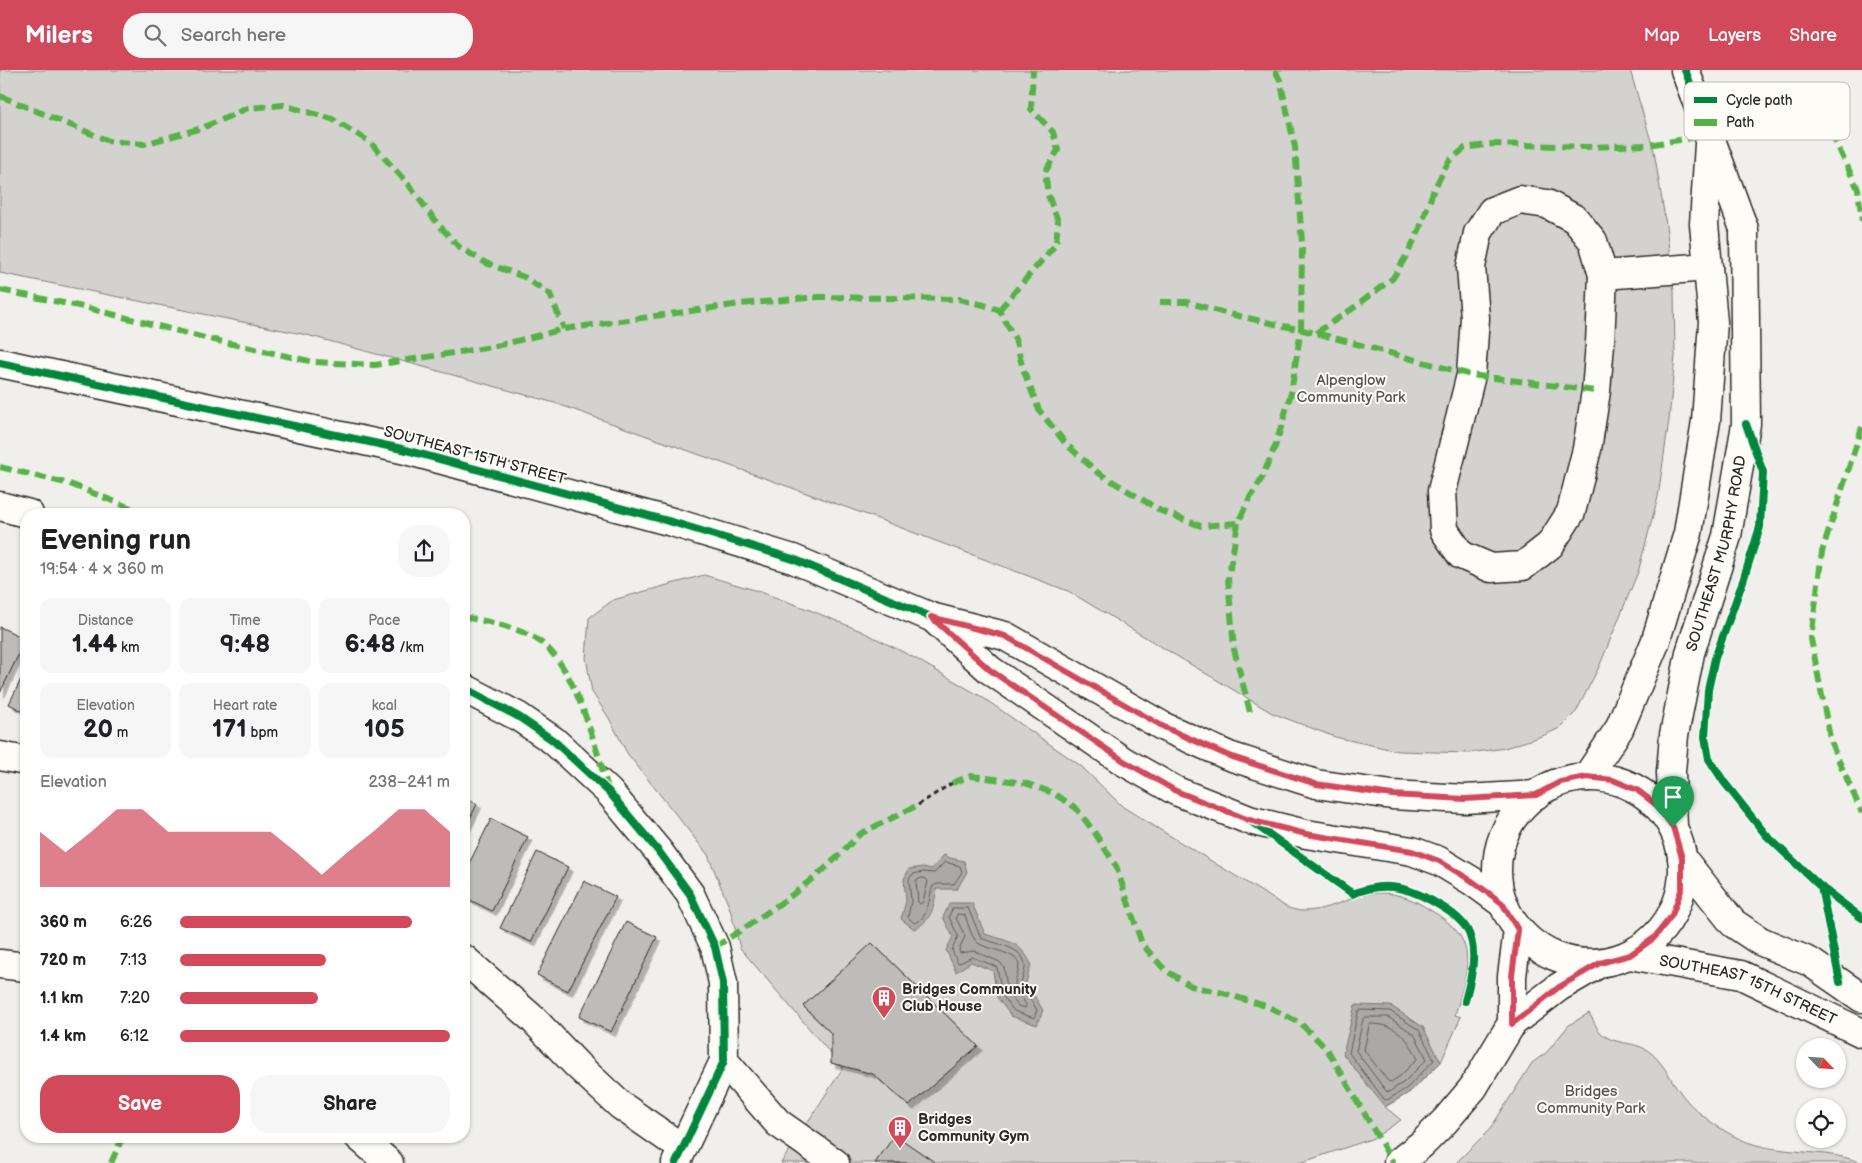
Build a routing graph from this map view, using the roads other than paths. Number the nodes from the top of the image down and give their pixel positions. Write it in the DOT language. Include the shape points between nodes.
graph roads {
  1 [pos="1685,70"];
  2 [pos="1690,82"];
  3 [pos="1710,140"];
  4 [pos="1712,140"];
  5 [pos="1708,267"];
  6 [pos="1604,275"];
  7 [pos="0,363"];
  8 [pos="0,506"];
  9 [pos="20,512"];
  10 [pos="931,617"];
  11 [pos="470,691"];
  12 [pos="0,756"];
  13 [pos="20,760"];
  14 [pos="1587,777"];
  15 [pos="1536,795"];
  16 [pos="1673,827"];
  17 [pos="1682,858"];
  18 [pos="1502,903"];
  19 [pos="1518,930"];
  20 [pos="1630,955"];
  21 [pos="1600,963"];
  22 [pos="0,964"];
  23 [pos="470,964"];
  24 [pos="20,966"];
  25 [pos="1862,998"];
  26 [pos="1512,1024"];
  27 [pos="1862,1033"];
  28 [pos="724,1061"];
  29 [pos="366,1143"];
  30 [pos="679,1156"];
  31 [pos="389,1163"];
  32 [pos="835,1163"];
  33 [pos="1398,1163"];
  1 -- 2 [label="main road, SOUTHEAST MURPHY ROAD"];
  3 -- 5 [label="main road, SOUTHEAST MURPHY ROAD" via="1704,224"];
  4 -- 16 [label="main road, SOUTHEAST MURPHY ROAD" via="1744,229 1746,424 1727,536 1690,653 1674,734 1670,772"];
  5 -- 6 [label="main road"];
  5 -- 14 [label="main road, SOUTHEAST MURPHY ROAD" via="1713,322 1706,422 1688,533 1655,644 1619,729"];
  6 -- 6 [label="main road" via="1596,391 1587,449 1571,512 1550,545 1522,566 1491,568 1461,555 1444,530 1442,491 1471,375 1474,318 1471,267 1478,233 1492,211 1520,200 1547,204 1575,219 1581,226 1593,241"];
  7 -- 10 [label="main road, SOUTHEAST 15TH STREET" via="402,449 672,522 793,559"];
  8 -- 9 [label="main road"];
  10 -- 15 [label="main road, SOUTHEAST 15TH STREET" via="1005,636 1164,727 1229,756 1316,784 1392,795 1465,799"];
  10 -- 18 [label="main road, SOUTHEAST 15TH STREET" via="990,670 1124,761 1176,791 1249,820 1306,834 1412,851 1439,861"];
  11 -- 28 [label="main road" via="520,717 554,741 609,792 690,894 715,947 723,983"];
  12 -- 13 [label="main road"];
  14 -- 15 [label="main road" via="1560,782"];
  14 -- 16 [label="main road" via="1613,780 1637,790 1658,806"];
  15 -- 18 [label="main road" via="1514,816 1500,843 1497,873"];
  16 -- 17 [label="main road"];
  17 -- 20 [label="main road" via="1682,888 1672,915 1654,938"];
  17 -- 25 [label="main road" via="1733,923 1760,942 1810,962"];
  18 -- 19 [label="main road"];
  19 -- 21 [label="main road" via="1540,950 1569,962"];
  19 -- 26 [label="main road" via="1512,976"];
  20 -- 21 [label="main road"];
  20 -- 27 [label="main road, SOUTHEAST 15TH STREET" via="1741,976"];
  21 -- 26 [label="main road" via="1559,987"];
  22 -- 24 [label="main road"];
  23 -- 30 [label="main road"];
  26 -- 33 [label="main road" via="1473,1088 1428,1138"];
  28 -- 30 [label="main road"];
  28 -- 32 [label="main road" via="778,1123"];
  29 -- 31 [label="main road"];
}
